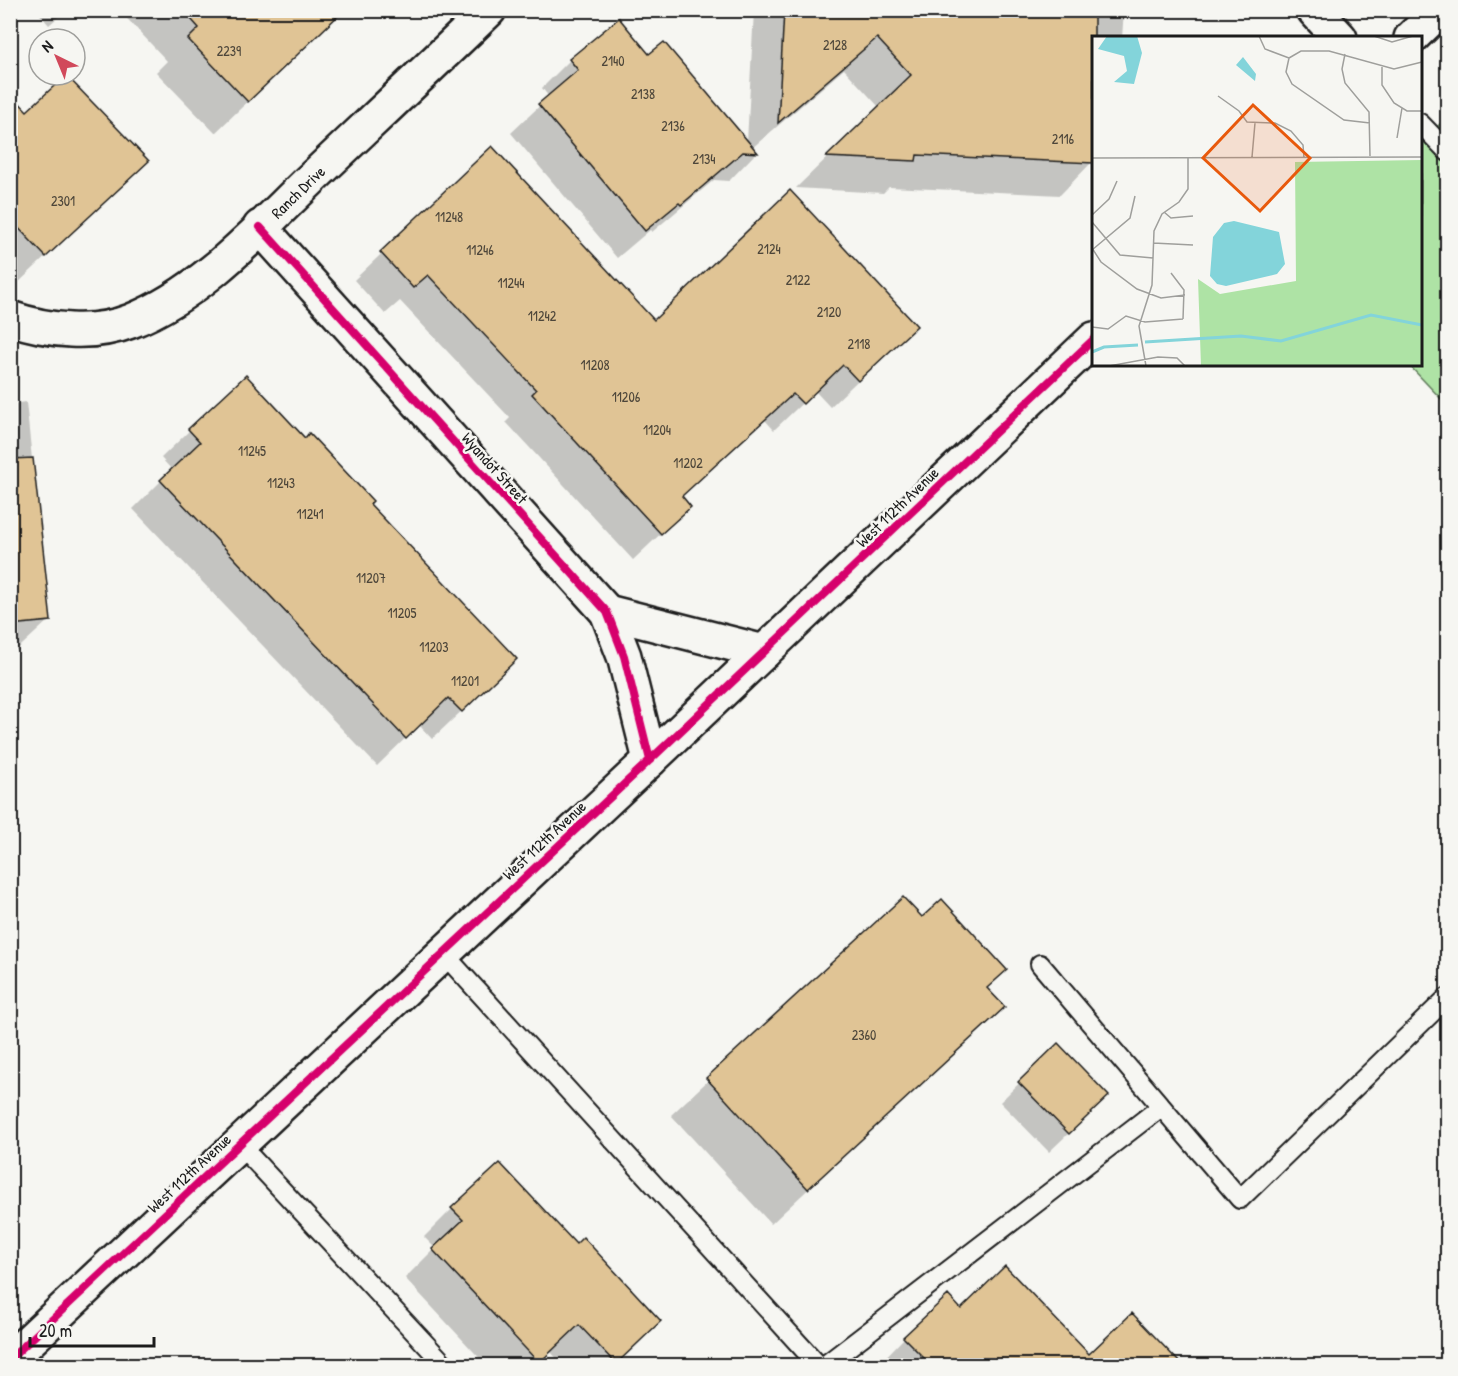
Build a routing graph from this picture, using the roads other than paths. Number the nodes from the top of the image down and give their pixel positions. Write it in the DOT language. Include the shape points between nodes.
graph roads {
  1 [pos="489,10"];
  2 [pos="1314,10"];
  3 [pos="1440,10"];
  4 [pos="1338,36"];
  5 [pos="1413,36"];
  6 [pos="1422,125"];
  7 [pos="1448,152"];
  8 [pos="260,227"];
  9 [pos="10,318"];
  10 [pos="1092,341"];
  11 [pos="607,612"];
  12 [pos="764,652"];
  13 [pos="650,760"];
  14 [pos="443,953"];
  15 [pos="1040,964"];
  16 [pos="1448,997"];
  17 [pos="1161,1107"];
  18 [pos="239,1144"];
  19 [pos="10,1359"];
  20 [pos="446,1365"];
  21 [pos="819,1365"];
  22 [pos="824,1365"];
  1 -- 8 [label="main road, Ranch Drive"];
  2 -- 4 [label="main road"];
  3 -- 5 [label="main road"];
  6 -- 7 [label="lane"];
  8 -- 9 [label="main road, Ranch Drive" via="186,291 129,322 72,330"];
  8 -- 11 [label="main road, Wyandot Street"];
  10 -- 12 [label="main road, West 112th Avenue"];
  11 -- 12 [label="main road"];
  11 -- 13 [label="main road, Wyandot Street" via="624,656"];
  12 -- 13 [label="main road, West 112th Avenue"];
  13 -- 14 [label="main road, West 112th Avenue"];
  14 -- 18 [label="main road, West 112th Avenue"];
  14 -- 21 [label="lane"];
  15 -- 17 [label="lane"];
  16 -- 17 [label="lane" via="1240,1199"];
  17 -- 22 [label="lane"];
  18 -- 19 [label="main road, West 112th Avenue"];
  18 -- 20 [label="lane"];
}
